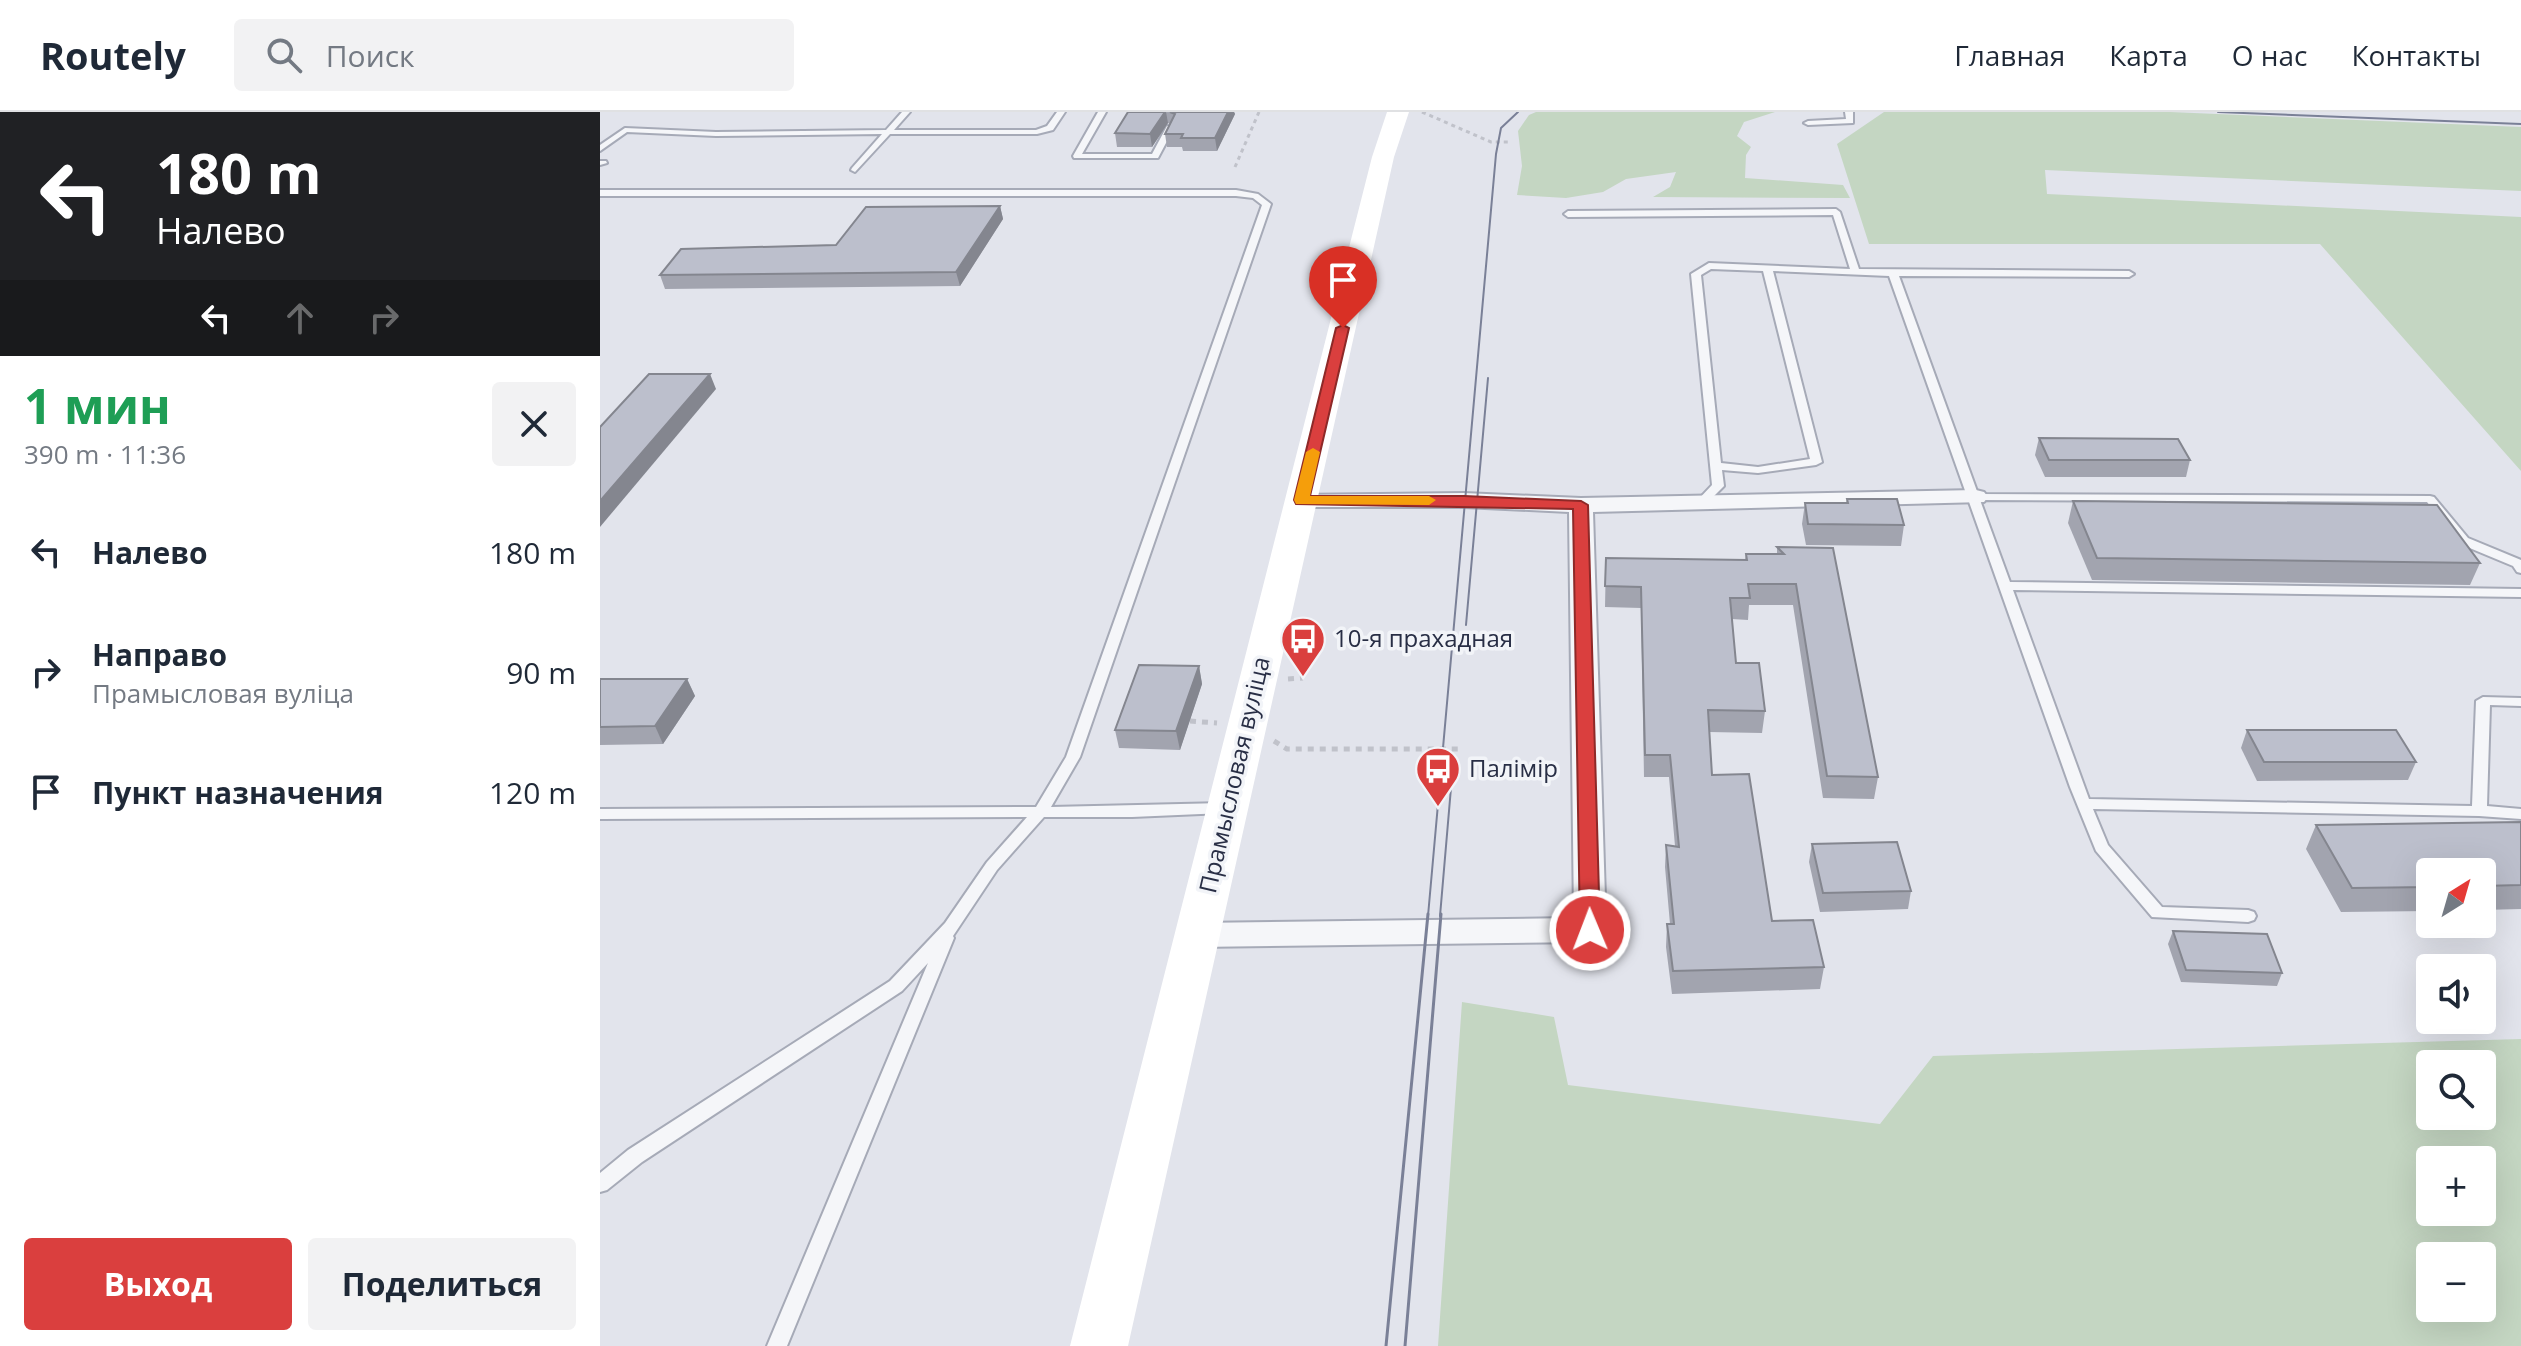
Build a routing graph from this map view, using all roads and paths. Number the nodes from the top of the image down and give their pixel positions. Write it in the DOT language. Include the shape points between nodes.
graph roads {
  1 [pos="906,112"];
  2 [pos="1061,112"];
  3 [pos="1102,112"];
  4 [pos="1259,112"];
  5 [pos="1398,112"];
  6 [pos="1422,112"];
  7 [pos="1849,112"];
  8 [pos="1808,123"];
  9 [pos="1170,128"];
  10 [pos="888,132"];
  11 [pos="1511,142"];
  12 [pos="600,149"];
  13 [pos="1235,167"];
  14 [pos="855,170"];
  15 [pos="600,193"];
  16 [pos="1568,214"];
  17 [pos="1767,267"];
  18 [pos="1855,271"];
  19 [pos="1893,273"];
  20 [pos="2129,274"];
  21 [pos="1716,466"];
  22 [pos="1976,497"];
  23 [pos="1302,500"];
  24 [pos="1701,503"];
  25 [pos="1581,505"];
  26 [pos="2521,569"];
  27 [pos="2007,586"];
  28 [pos="2521,593"];
  29 [pos="2521,702"];
  30 [pos="1190,721"];
  31 [pos="1246,725"];
  32 [pos="1463,749"];
  33 [pos="2084,804"];
  34 [pos="1228,808"];
  35 [pos="1041,811"];
  36 [pos="2479,811"];
  37 [pos="600,814"];
  38 [pos="2521,814"];
  39 [pos="2248,916"];
  40 [pos="951,927"];
  41 [pos="1196,935"];
  42 [pos="600,1184"];
  43 [pos="777,1346"];
  44 [pos="1099,1346"];
  1 -- 10 [label="lane"];
  2 -- 10 [label="lane" via="1050,128 1037,132"];
  3 -- 9 [label="lane" via="1077,156 1155,156"];
  4 -- 13 [label="path"];
  5 -- 23 [label="main road, Прамысловая вуліца"];
  6 -- 11 [label="path" via="1491,142"];
  7 -- 8 [label="lane" via="1850,121"];
  10 -- 12 [label="lane" via="625,130"];
  10 -- 14 [label="lane"];
  15 -- 35 [label="lane" via="1236,193 1267,204 1073,757"];
  16 -- 18 [label="lane" via="1836,212"];
  17 -- 18 [label="lane"];
  17 -- 21 [label="lane" via="1709,266 1696,274"];
  17 -- 21 [label="lane" via="1816,462 1758,470"];
  18 -- 19 [label="lane"];
  19 -- 20 [label="lane"];
  19 -- 22 [label="lane"];
  21 -- 24 [label="lane" via="1718,486"];
  22 -- 24 [label="street"];
  22 -- 26 [label="lane" via="2430,499 2464,541"];
  22 -- 27 [label="lane"];
  23 -- 25 [label="street"];
  23 -- 31 [label="main road, Прамысловая вуліца"];
  24 -- 25 [label="street"];
  25 -- 41 [label="street" via="1589,570 1590,930"];
  27 -- 28 [label="lane"];
  27 -- 33 [label="lane"];
  29 -- 36 [label="lane" via="2483,701"];
  30 -- 31 [label="path"];
  31 -- 32 [label="path" via="1287,749"];
  31 -- 34 [label="main road, Прамысловая вуліца"];
  33 -- 36 [label="lane"];
  33 -- 39 [label="lane" via="2101,847 2158,913"];
  34 -- 35 [label="lane"];
  34 -- 41 [label="main road, Прамысловая вуліца"];
  35 -- 37 [label="lane"];
  35 -- 40 [label="lane" via="992,866"];
  36 -- 38 [label="lane"];
  40 -- 42 [label="lane" via="896,986"];
  40 -- 43 [label="lane"];
  41 -- 44 [label="main road, Прамысловая вуліца"];
}
